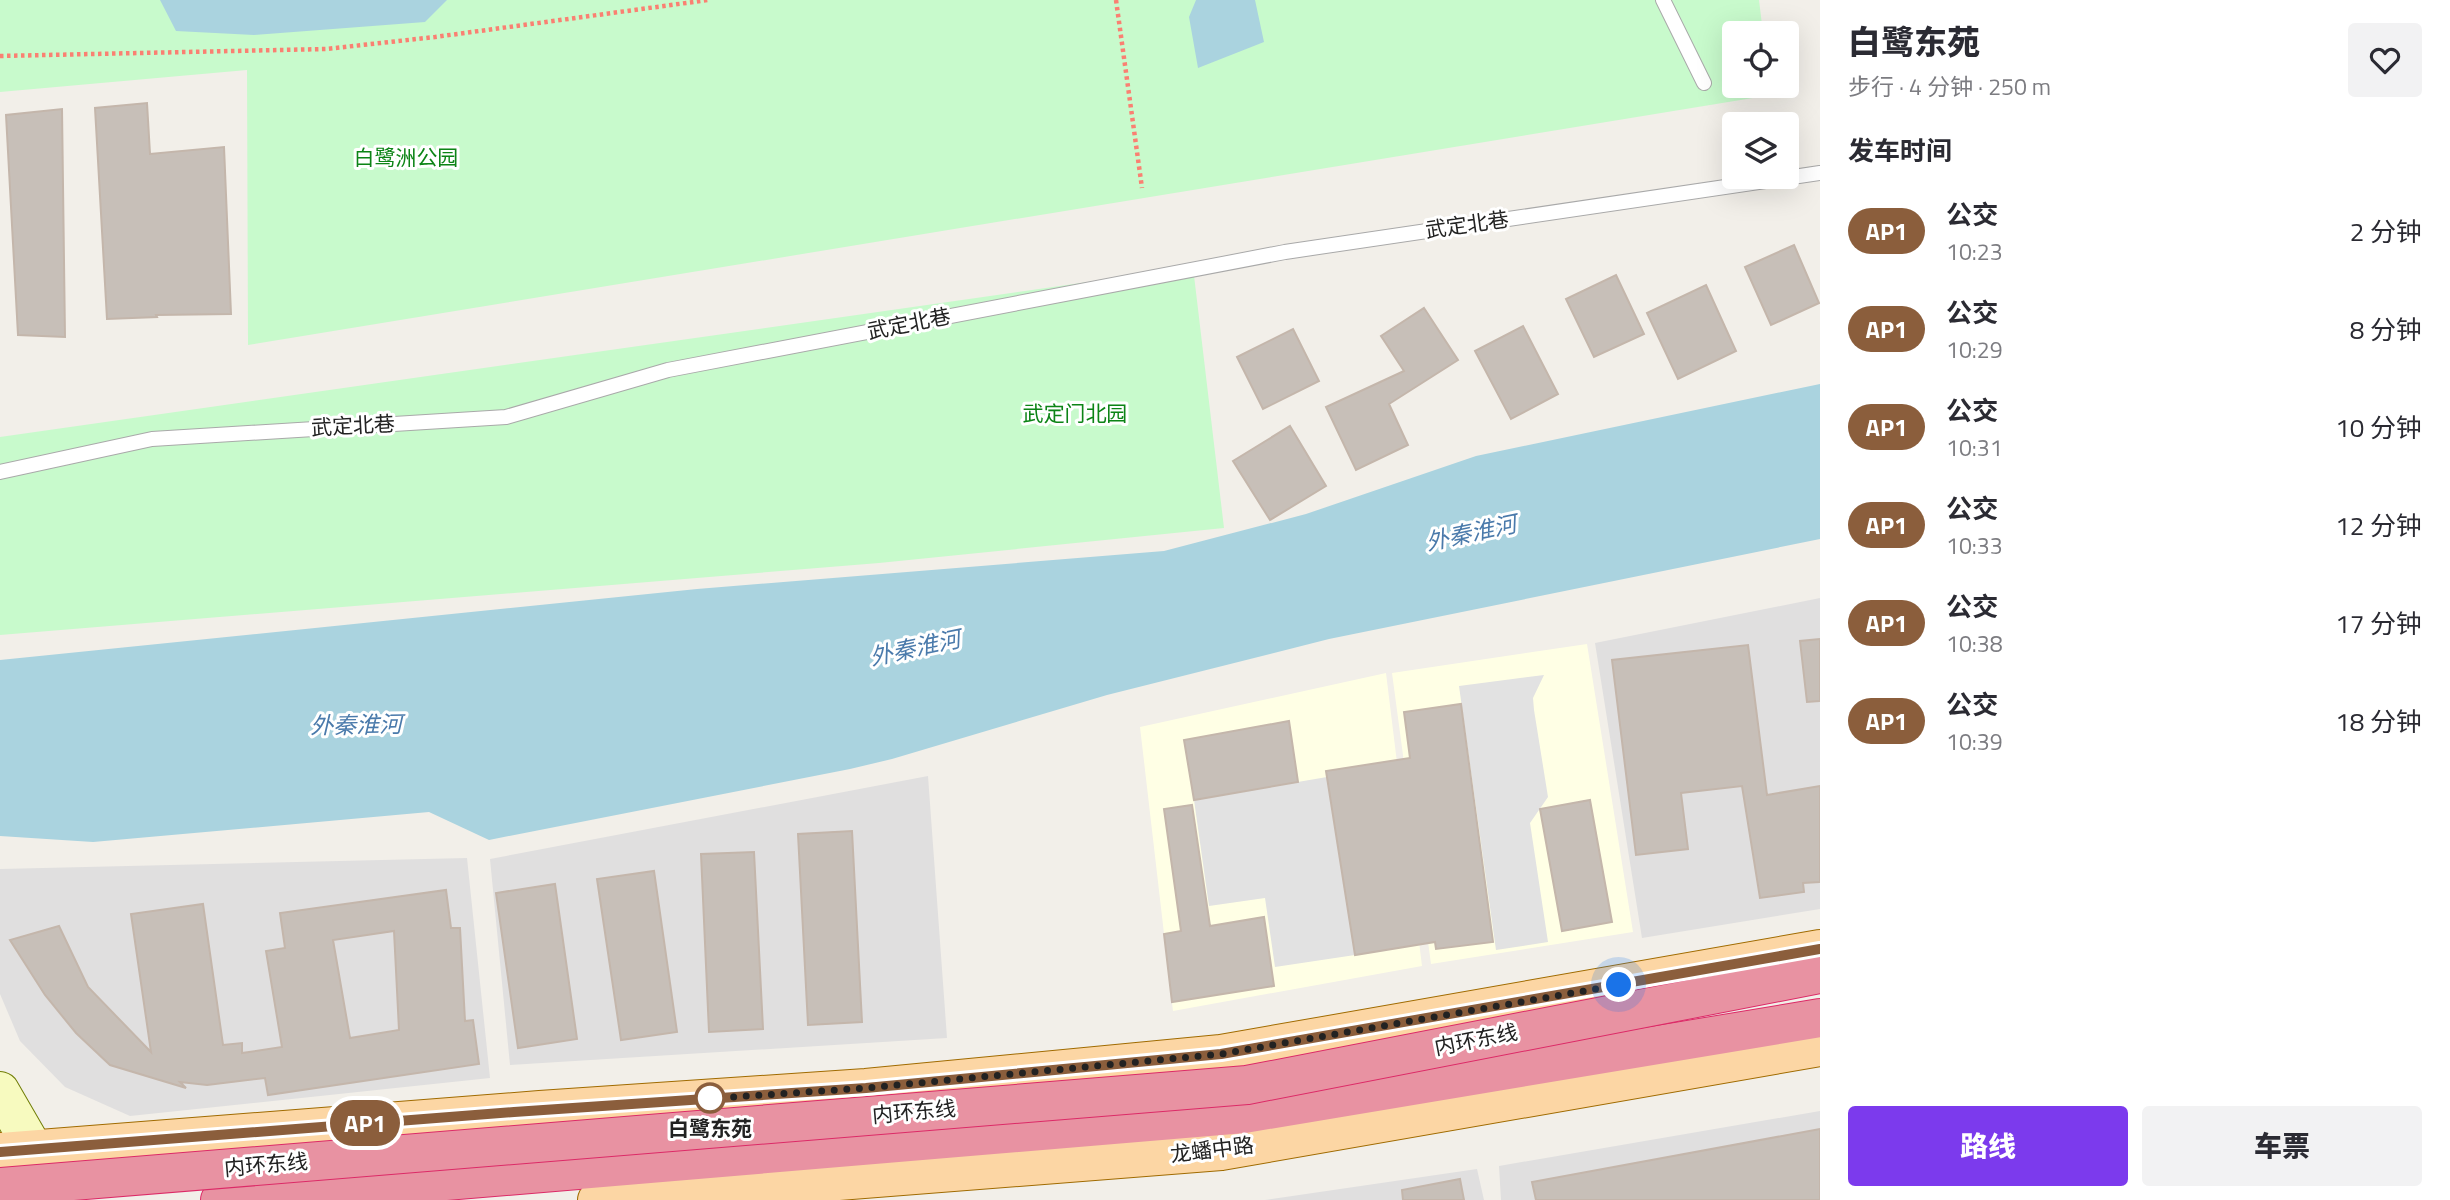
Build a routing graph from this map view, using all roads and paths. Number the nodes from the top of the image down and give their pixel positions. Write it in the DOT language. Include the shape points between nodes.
graph roads {
  1 [pos="708,0"];
  2 [pos="1116,0"];
  3 [pos="1664,0"];
  4 [pos="0,56"];
  5 [pos="1704,83"];
  6 [pos="1820,173"];
  7 [pos="1142,188"];
  8 [pos="0,472"];
  9 [pos="1820,949"];
  10 [pos="1820,974"];
  11 [pos="1820,1018"];
  12 [pos="1820,1047"];
  13 [pos="0,1091"];
  14 [pos="17,1150"];
  15 [pos="0,1189"];
  16 [pos="8,1200"];
  17 [pos="72,1200"];
  18 [pos="220,1200"];
  19 [pos="597,1200"];
  1 -- 4 [label="path" via="326,49"];
  2 -- 7 [label="path"];
  3 -- 5 [label="lane"];
  6 -- 8 [label="lane, 武定北巷" via="1285,252 668,370 506,417 152,439"];
  9 -- 14 [label="main road" via="1221,1054 866,1088"];
  10 -- 15 [label="highway, 内环东线, bridge" via="1247,1085"];
  11 -- 18 [label="highway, 内环东线" via="1244,1114"];
  12 -- 19 [label="main road, 龙蟠中路" via="1220,1151"];
  13 -- 14 [label="main road"];
  14 -- 17 [label="main road"];
  15 -- 16 [label="main road"];
}
